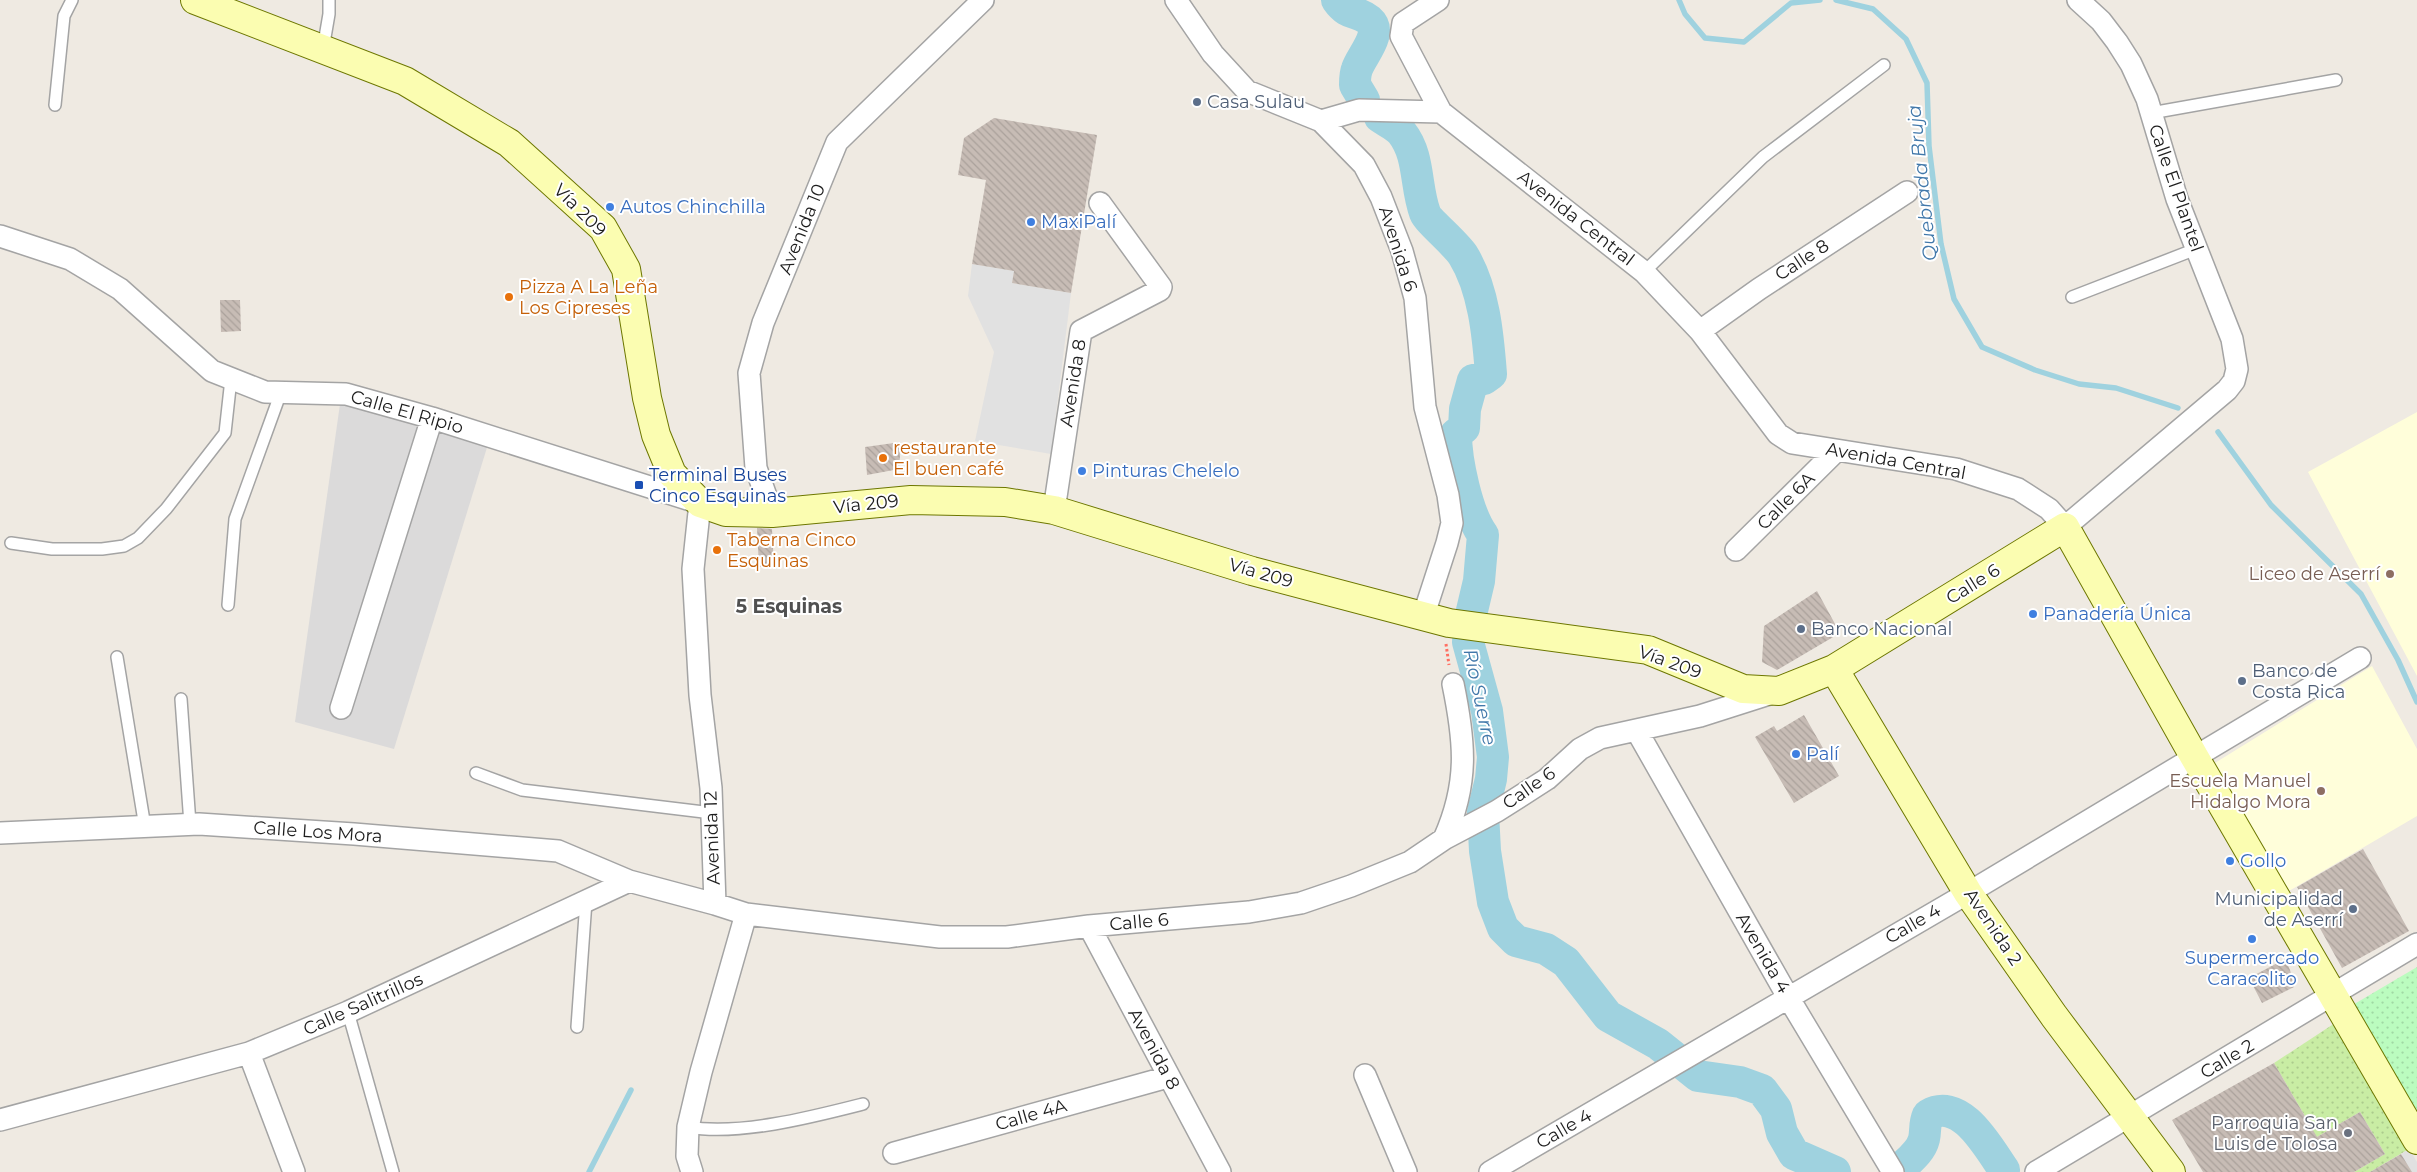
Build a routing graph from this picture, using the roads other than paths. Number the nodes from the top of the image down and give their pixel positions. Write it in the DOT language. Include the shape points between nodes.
graph roads {
  1 [pos="72,0"];
  2 [pos="195,0"];
  3 [pos="329,0"];
  4 [pos="984,0"];
  5 [pos="1176,0"];
  6 [pos="1438,0"];
  7 [pos="2078,0"];
  8 [pos="226,7"];
  9 [pos="323,49"];
  10 [pos="1884,65"];
  11 [pos="2336,80"];
  12 [pos="55,105"];
  13 [pos="1441,112"];
  14 [pos="2151,113"];
  15 [pos="1321,121"];
  16 [pos="1907,192"];
  17 [pos="1100,203"];
  18 [pos="0,236"];
  19 [pos="2196,249"];
  20 [pos="1644,272"];
  21 [pos="2072,297"];
  22 [pos="1700,331"];
  23 [pos="232,379"];
  24 [pos="2227,390"];
  25 [pos="281,392"];
  26 [pos="432,418"];
  27 [pos="1836,451"];
  28 [pos="700,503"];
  29 [pos="1054,510"];
  30 [pos="772,513"];
  31 [pos="2065,527"];
  32 [pos="12,543"];
  33 [pos="1736,550"];
  34 [pos="228,605"];
  35 [pos="1441,621"];
  36 [pos="116,657"];
  37 [pos="2360,658"];
  38 [pos="1834,668"];
  39 [pos="1453,684"];
  40 [pos="1779,691"];
  41 [pos="181,699"];
  42 [pos="341,708"];
  43 [pos="1637,731"];
  44 [pos="2195,758"];
  45 [pos="476,773"];
  46 [pos="712,814"];
  47 [pos="190,824"];
  48 [pos="144,827"];
  49 [pos="0,833"];
  50 [pos="1444,838"];
  51 [pos="629,881"];
  52 [pos="1968,892"];
  53 [pos="586,901"];
  54 [pos="715,904"];
  55 [pos="746,914"];
  56 [pos="1088,926"];
  57 [pos="2417,944"];
  58 [pos="2332,996"];
  59 [pos="1788,997"];
  60 [pos="348,1012"];
  61 [pos="577,1027"];
  62 [pos="248,1053"];
  63 [pos="1366,1075"];
  64 [pos="1168,1077"];
  65 [pos="864,1104"];
  66 [pos="2129,1118"];
  67 [pos="0,1120"];
  68 [pos="688,1127"];
  69 [pos="2417,1140"];
  70 [pos="894,1153"];
  71 [pos="294,1172"];
  72 [pos="393,1172"];
  73 [pos="692,1172"];
  74 [pos="1220,1172"];
  75 [pos="1406,1172"];
  76 [pos="1490,1172"];
  77 [pos="1893,1172"];
  78 [pos="2036,1172"];
  79 [pos="2171,1172"];
  1 -- 12 [label="lane" via="64,16"];
  2 -- 8 [label="main road, Vía 209"];
  3 -- 9 [label="lane"];
  4 -- 30 [label="street, Avenida 10" via="837,142 763,323 749,373 756,468"];
  5 -- 15 [label="street, Avenida 6" via="1213,54 1247,91"];
  6 -- 13 [label="street" via="1403,23 1401,36"];
  7 -- 14 [label="street, Calle El Plantel" via="2101,21 2117,42"];
  8 -- 9 [label="main road, Vía 209"];
  9 -- 28 [label="main road, Vía 209" via="405,81 509,143 603,228 626,270 646,398 656,435 672,474"];
  10 -- 20 [label="lane" via="1763,157"];
  11 -- 14 [label="lane"];
  13 -- 15 [label="street" via="1359,110"];
  13 -- 20 [label="street, Avenida Central"];
  14 -- 19 [label="street, Calle El Plantel"];
  15 -- 35 [label="street, Avenida 6" via="1364,165 1402,251 1414,298 1425,407 1452,523 1447,543"];
  16 -- 22 [label="street, Calle 8" via="1758,289"];
  17 -- 29 [label="street, Avenida 8" via="1161,287 1081,331"];
  18 -- 23 [label="street, Calle El Ripio" via="70,259 120,289 212,371"];
  19 -- 21 [label="lane"];
  19 -- 24 [label="street, Calle El Plantel" via="2236,355 2234,381"];
  20 -- 22 [label="street, Avenida Central"];
  22 -- 27 [label="street, Avenida Central" via="1778,434 1792,443"];
  23 -- 25 [label="street, Calle El Ripio" via="265,392"];
  23 -- 32 [label="lane" via="225,433 166,509 138,538 124,546 102,549 52,549"];
  24 -- 31 [label="street, Calle 6"];
  25 -- 26 [label="street, Calle El Ripio" via="346,394"];
  25 -- 34 [label="lane" via="235,520"];
  26 -- 28 [label="street, Calle El Ripio"];
  26 -- 42 [label="street"];
  27 -- 31 [label="street, Avenida Central" via="1956,469 2018,489 2049,509"];
  27 -- 33 [label="street, Calle 6A"];
  28 -- 30 [label="main road, Vía 209" via="726,512"];
  28 -- 46 [label="street, Avenida 12" via="693,569 700,695"];
  29 -- 30 [label="main road, Vía 209" via="1005,502 911,500"];
  29 -- 35 [label="main road, Vía 209" via="1252,571"];
  31 -- 38 [label="main road, Calle 6"];
  31 -- 44 [label="main road, Avenida Central"];
  35 -- 40 [label="main road, Vía 209" via="1648,650 1743,689"];
  36 -- 48 [label="lane"];
  37 -- 44 [label="street, Calle 4"];
  38 -- 40 [label="main road, Calle 6"];
  38 -- 52 [label="main road, Avenida 2"];
  39 -- 50 [label="street" via="1461,725 1463,764 1461,793"];
  40 -- 43 [label="street, Calle 6" via="1700,716"];
  41 -- 47 [label="lane"];
  43 -- 50 [label="street, Calle 6" via="1600,738 1580,749 1547,779"];
  43 -- 59 [label="street, Avenida 4"];
  44 -- 52 [label="street, Calle 4"];
  44 -- 58 [label="main road, Avenida Central"];
  45 -- 46 [label="lane" via="522,790"];
  46 -- 54 [label="street, Avenida 12"];
  47 -- 48 [label="street, Calle Los Mora"];
  47 -- 51 [label="street, Calle Los Mora" via="558,851"];
  48 -- 49 [label="street, Calle Los Mora"];
  50 -- 56 [label="street, Calle 6" via="1410,862 1300,903 1249,912"];
  51 -- 53 [label="street, Calle Salitrillos"];
  51 -- 54 [label="street"];
  52 -- 59 [label="street, Calle 4"];
  52 -- 66 [label="main road, Avenida 2"];
  53 -- 60 [label="street, Calle Salitrillos"];
  53 -- 61 [label="lane"];
  54 -- 55 [label="street, Avenida 12"];
  55 -- 56 [label="street, Calle 6" via="940,937 1007,937"];
  55 -- 68 [label="street"];
  56 -- 64 [label="street, Avenida 8"];
  57 -- 58 [label="street, Calle 2"];
  58 -- 66 [label="street, Calle 2"];
  58 -- 69 [label="main road, Avenida Central"];
  59 -- 76 [label="street, Calle 4"];
  59 -- 77 [label="street, Avenida 4"];
  60 -- 62 [label="street, Calle Salitrillos"];
  60 -- 72 [label="lane"];
  62 -- 67 [label="street, Calle Salitrillos"];
  62 -- 71 [label="street"];
  63 -- 75 [label="street"];
  64 -- 70 [label="street, Calle 4A"];
  64 -- 74 [label="street, Avenida 8"];
  65 -- 68 [label="lane" via="820,1115 749,1126 706,1130"];
  66 -- 78 [label="street, Calle 2"];
  66 -- 79 [label="main road, Avenida 2"];
  68 -- 73 [label="street" via="687,1156"];
}
